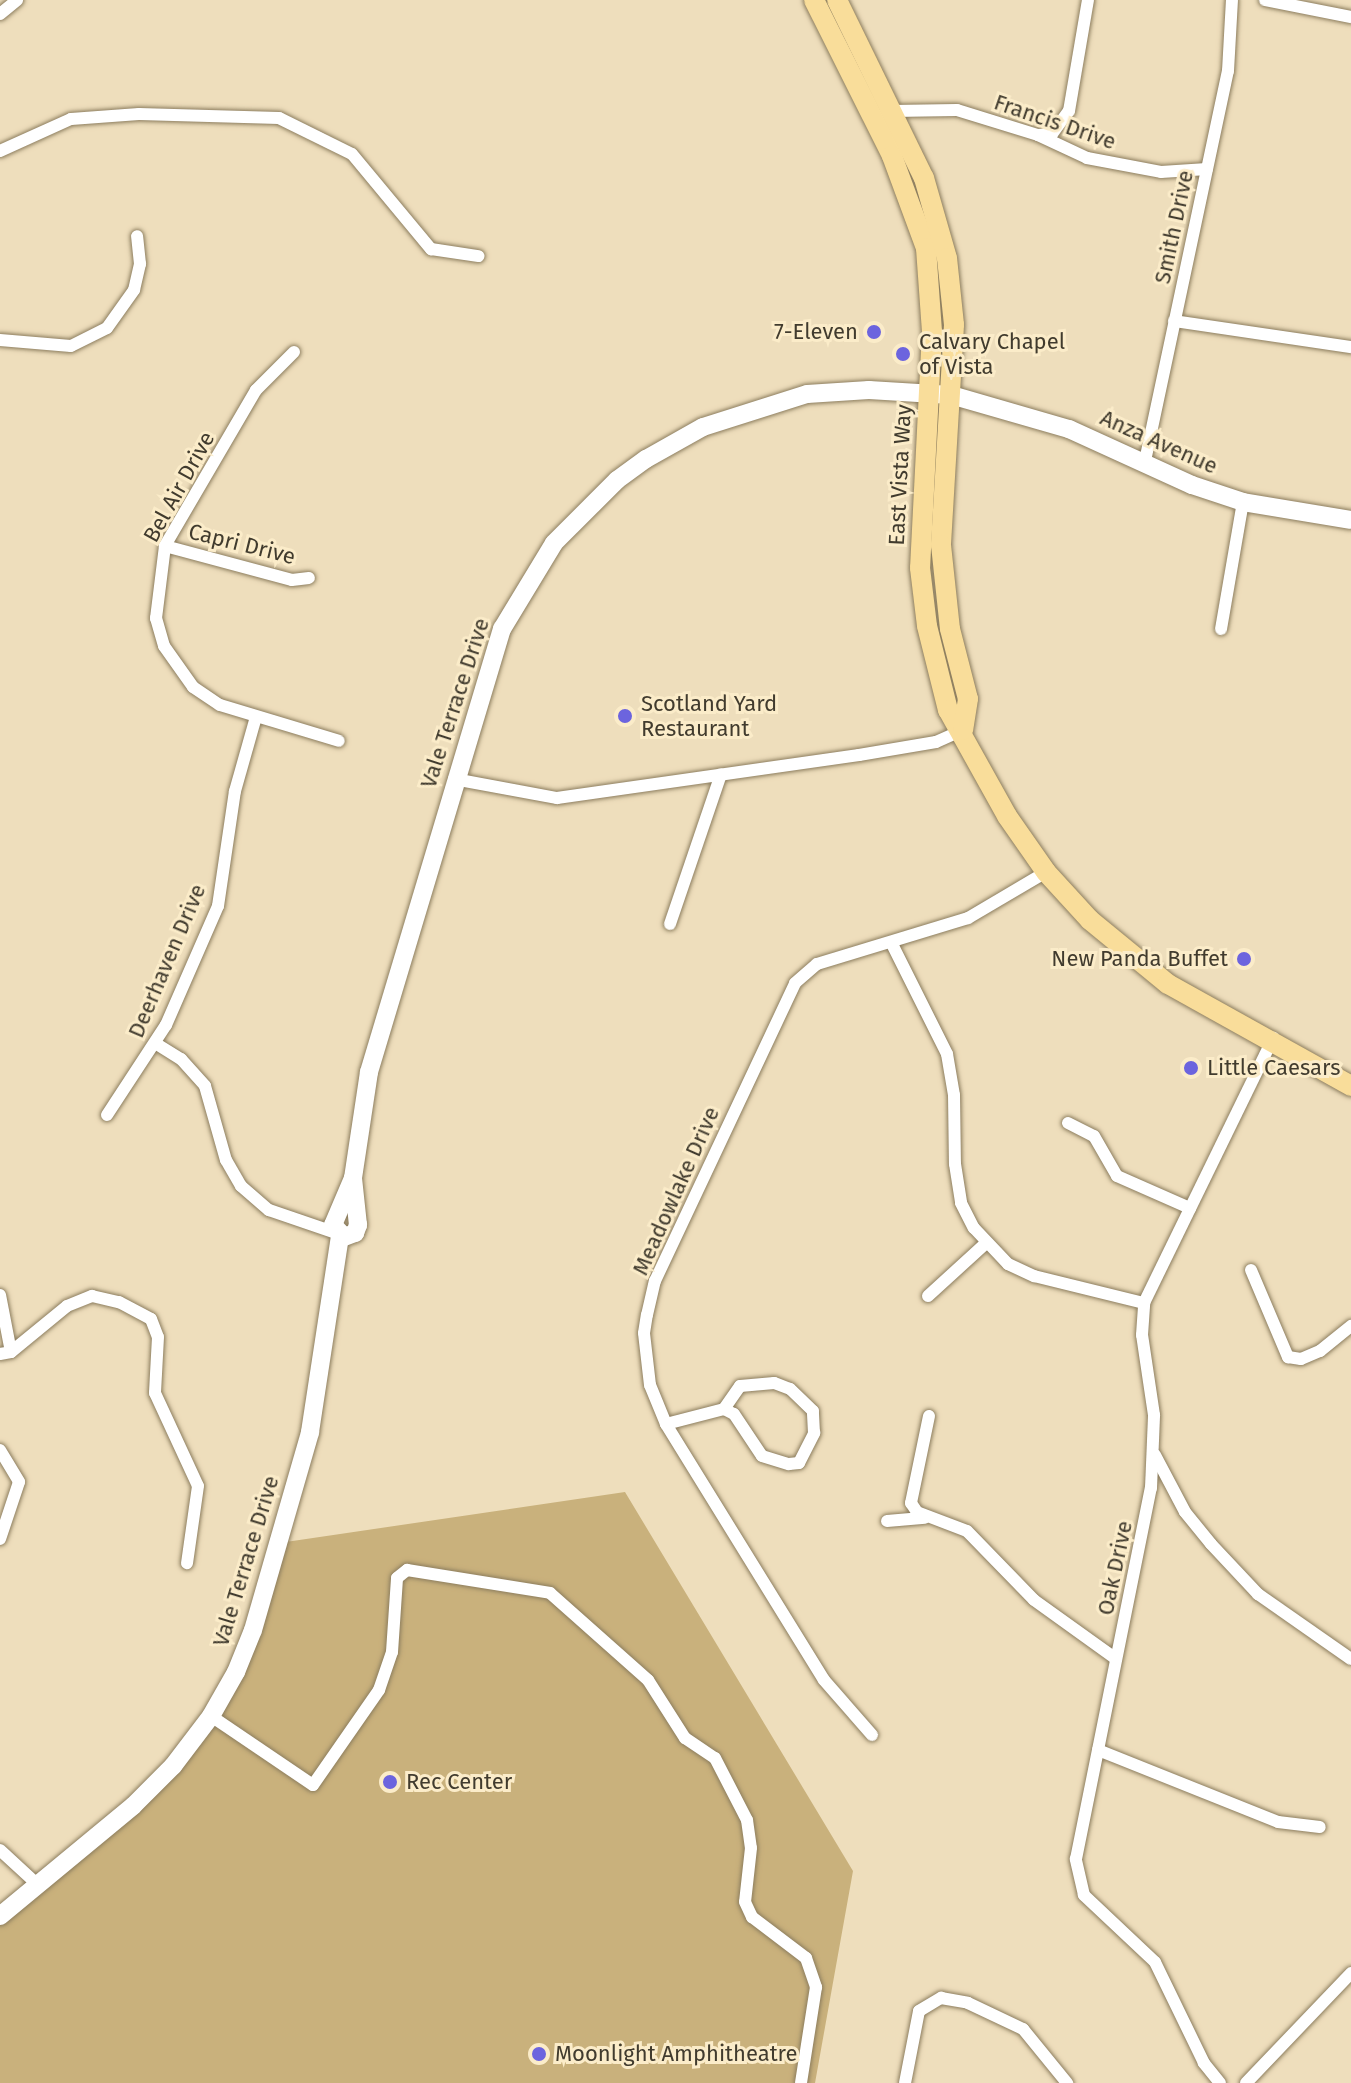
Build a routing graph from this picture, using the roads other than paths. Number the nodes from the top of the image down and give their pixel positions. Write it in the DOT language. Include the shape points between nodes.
graph roads {
  1 [pos="17,0"];
  2 [pos="814,0"];
  3 [pos="837,0"];
  4 [pos="1088,0"];
  5 [pos="1232,0"];
  6 [pos="1265,0"];
  7 [pos="0,14"];
  8 [pos="1351,17"];
  9 [pos="853,79"];
  10 [pos="892,111"];
  11 [pos="1038,135"];
  12 [pos="0,151"];
  13 [pos="916,158"];
  14 [pos="1207,169"];
  15 [pos="137,236"];
  16 [pos="478,256"];
  17 [pos="1174,321"];
  18 [pos="0,340"];
  19 [pos="1351,347"];
  20 [pos="294,352"];
  21 [pos="928,394"];
  22 [pos="951,395"];
  23 [pos="1145,461"];
  24 [pos="1243,502"];
  25 [pos="1351,520"];
  26 [pos="165,546"];
  27 [pos="309,578"];
  28 [pos="1221,629"];
  29 [pos="256,717"];
  30 [pos="963,730"];
  31 [pos="339,741"];
  32 [pos="721,774"];
  33 [pos="454,779"];
  34 [pos="1046,872"];
  35 [pos="670,924"];
  36 [pos="892,944"];
  37 [pos="1273,1038"];
  38 [pos="155,1043"];
  39 [pos="1351,1086"];
  40 [pos="107,1115"];
  41 [pos="1068,1123"];
  42 [pos="1190,1208"];
  43 [pos="342,1225"];
  44 [pos="986,1243"];
  45 [pos="1251,1270"];
  46 [pos="0,1295"];
  47 [pos="928,1296"];
  48 [pos="1144,1303"];
  49 [pos="1351,1326"];
  50 [pos="5,1353"];
  51 [pos="724,1409"];
  52 [pos="929,1416"];
  53 [pos="666,1424"];
  54 [pos="0,1450"];
  55 [pos="1155,1455"];
  56 [pos="925,1518"];
  57 [pos="887,1521"];
  58 [pos="0,1539"];
  59 [pos="187,1563"];
  60 [pos="1116,1659"];
  61 [pos="1351,1659"];
  62 [pos="211,1716"];
  63 [pos="872,1735"];
  64 [pos="1098,1750"];
  65 [pos="1320,1827"];
  66 [pos="0,1850"];
  67 [pos="37,1884"];
  68 [pos="0,1916"];
  69 [pos="1351,1973"];
  70 [pos="801,2083"];
  71 [pos="905,2083"];
  72 [pos="1067,2083"];
  73 [pos="1220,2083"];
  74 [pos="1246,2083"];
  1 -- 7 [label="street"];
  2 -- 9 [label="main road, East Vista Way"];
  3 -- 10 [label="main road"];
  4 -- 11 [label="street" via="1069,111 1052,134"];
  5 -- 14 [label="street, Smith Drive" via="1228,71"];
  6 -- 8 [label="street"];
  9 -- 13 [label="main road" via="865,79 895,138"];
  9 -- 21 [label="main road, East Vista Way" via="892,156 926,248 932,314"];
  10 -- 11 [label="street, Francis Drive" via="957,110"];
  10 -- 13 [label="main road"];
  11 -- 14 [label="street, Francis Drive" via="1087,158 1161,172"];
  12 -- 16 [label="street" via="71,119 139,114 279,118 352,154 431,249"];
  13 -- 22 [label="main road, East Vista Way" via="941,229 954,318"];
  14 -- 17 [label="street, Smith Drive"];
  15 -- 18 [label="street" via="140,264 134,290 100,333 71,346"];
  17 -- 19 [label="street"];
  17 -- 23 [label="street, Smith Drive"];
  20 -- 26 [label="street, Bel Air Drive" via="256,390"];
  21 -- 22 [label="main road, Vale Terrace Drive"];
  21 -- 30 [label="main road, East Vista Way" via="920,568 935,664 948,710"];
  21 -- 33 [label="main road, Vale Terrace Drive" via="859,390 807,394 757,406 703,427 617,480 554,543 518,598 483,678"];
  22 -- 23 [label="main road, Anza Avenue" via="1069,429"];
  22 -- 30 [label="main road, East Vista Way" via="941,545 950,629 968,699"];
  23 -- 24 [label="main road, Anza Avenue" via="1192,485"];
  24 -- 25 [label="main road, Anza Avenue"];
  24 -- 28 [label="street"];
  26 -- 27 [label="street, Capri Drive" via="292,580"];
  26 -- 29 [label="street, Bel Air Drive" via="155,596 164,646 193,687 220,705"];
  29 -- 31 [label="street, Bel Air Drive"];
  29 -- 38 [label="street, Deerhaven Drive" via="235,791 218,906"];
  30 -- 32 [label="street" via="936,742"];
  30 -- 34 [label="main road, East Vista Way" via="1007,816"];
  32 -- 33 [label="street" via="557,798"];
  32 -- 35 [label="street"];
  33 -- 43 [label="main road, Vale Terrace Drive" via="369,1072"];
  34 -- 36 [label="street, Meadowlake Drive" via="968,918"];
  34 -- 37 [label="main road, East Vista Way" via="1090,920 1168,984"];
  36 -- 44 [label="street" via="947,1054 961,1203"];
  36 -- 53 [label="street, Meadowlake Drive" via="817,964 795,983 777,1019 655,1281 644,1333 650,1385"];
  37 -- 39 [label="main road, East Vista Way"];
  37 -- 42 [label="street, Oak Drive"];
  38 -- 40 [label="street, Deerhaven Drive"];
  38 -- 43 [label="street" via="181,1059 205,1086 226,1160 241,1186 269,1210"];
  41 -- 42 [label="street" via="1094,1136 1117,1176"];
  42 -- 48 [label="street, Oak Drive"];
  43 -- 62 [label="main road, Vale Terrace Drive" via="310,1432 253,1630"];
  44 -- 47 [label="street"];
  44 -- 48 [label="street" via="1008,1264 1034,1276"];
  45 -- 49 [label="street" via="1288,1357 1301,1359 1320,1351"];
  46 -- 50 [label="street"];
  48 -- 55 [label="street, Oak Drive" via="1142,1335"];
  50 -- 59 [label="street" via="67,1306 92,1296 119,1302 151,1319 158,1337 155,1393 198,1486"];
  51 -- 51 [label="street" via="734,1414 762,1456 789,1464 799,1463 814,1433 813,1411 790,1389 774,1383 740,1386"];
  51 -- 53 [label="street"];
  52 -- 56 [label="street" via="911,1503"];
  53 -- 63 [label="street, Meadowlake Drive" via="824,1680"];
  54 -- 58 [label="street" via="19,1482"];
  55 -- 60 [label="street, Oak Drive"];
  55 -- 61 [label="street" via="1185,1512 1249,1584"];
  56 -- 57 [label="street"];
  56 -- 60 [label="street" via="967,1531 1034,1600"];
  60 -- 64 [label="street, Oak Drive"];
  62 -- 67 [label="main road, Vale Terrace Drive" via="133,1806"];
  62 -- 70 [label="street" via="313,1785 379,1690 392,1652 397,1578 407,1570 550,1593 648,1680 685,1738 715,1758 747,1820 751,1848 744,1889 752,1917 806,1958 816,1987"];
  64 -- 65 [label="street" via="1278,1822"];
  64 -- 73 [label="street, Oak Drive" via="1076,1859 1079,1882 1084,1895 1155,1962 1204,2063"];
  66 -- 67 [label="street"];
  67 -- 68 [label="main road, Vale Terrace Drive"];
  69 -- 74 [label="street"];
  71 -- 72 [label="street" via="919,2011 941,1998 968,2003 1023,2029"];
}
